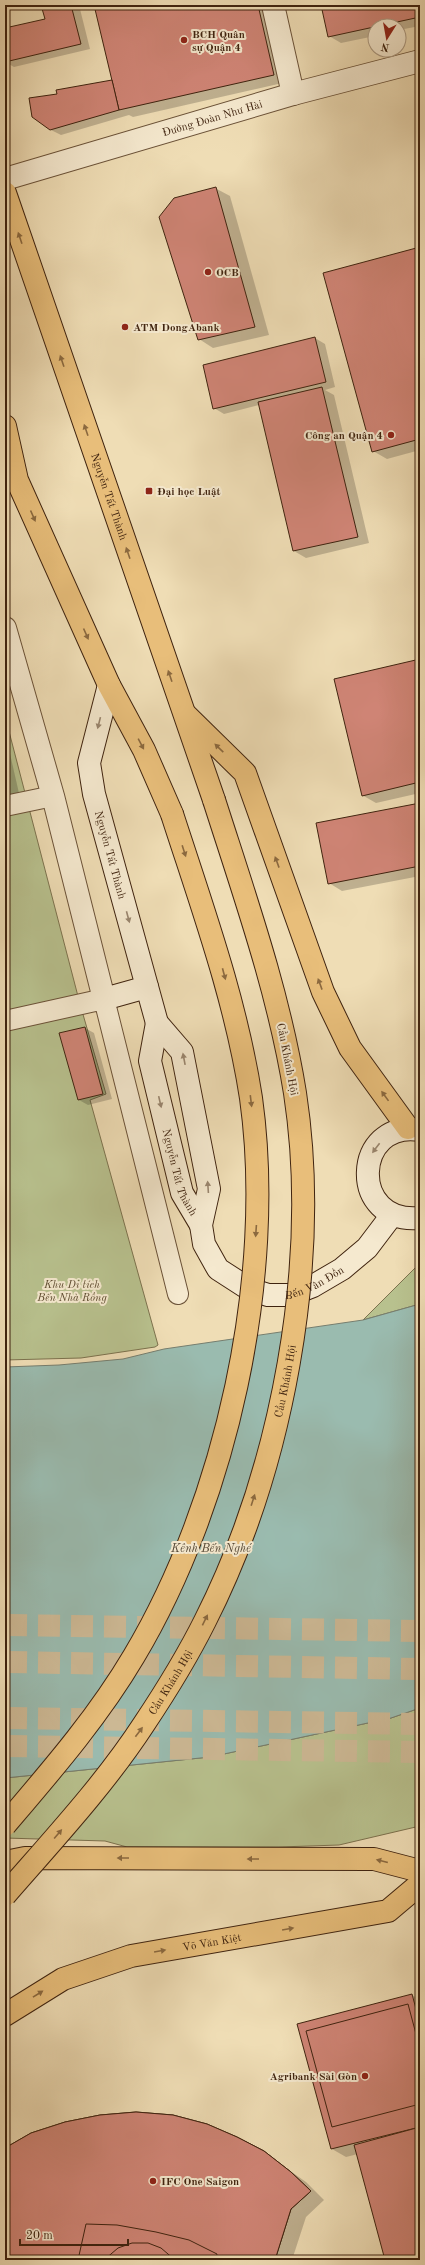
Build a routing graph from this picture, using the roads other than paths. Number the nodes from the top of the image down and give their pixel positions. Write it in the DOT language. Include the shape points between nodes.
graph roads {
  1 [pos="273,5"];
  2 [pos="420,60"];
  3 [pos="293,94"];
  4 [pos="5,179"];
  5 [pos="5,193"];
  6 [pos="5,426"];
  7 [pos="5,628"];
  8 [pos="109,685"];
  9 [pos="183,713"];
  10 [pos="53,796"];
  11 [pos="214,800"];
  12 [pos="5,806"];
  13 [pos="147,987"];
  14 [pos="104,999"];
  15 [pos="5,1021"];
  16 [pos="157,1023"];
  17 [pos="414,1129"];
  18 [pos="392,1215"];
  19 [pos="420,1218"];
  20 [pos="201,1225"];
  21 [pos="218,1269"];
  22 [pos="178,1294"];
  23 [pos="5,1825"];
  24 [pos="5,1862"];
  25 [pos="420,1871"];
  26 [pos="420,1884"];
  27 [pos="5,1895"];
  28 [pos="5,2015"];
  1 -- 3 [label="main road"];
  2 -- 3 [label="main road, Đường Đoàn Như Hài"];
  3 -- 4 [label="main road, Đường Đoàn Như Hài"];
  9 -- 5 [label="main road, Nguyễn Tất Thành, one-way"];
  6 -- 8 [label="main road, one-way" via="17,480"];
  7 -- 10 [label="main road"];
  8 -- 13 [label="main road, Nguyễn Tất Thành, one-way" via="89,763 94,794"];
  8 -- 23 [label="main road, one-way, bridge" via="144,750 172,814 223,972 242,1047 256,1151 257,1209 253,1268 237,1383 209,1492 185,1554 142,1641 104,1703"];
  9 -- 11 [label="main road, Nguyễn Tất Thành"];
  17 -- 9 [label="main road, one-way" via="350,1048 323,992 245,773"];
  10 -- 12 [label="lane"];
  10 -- 14 [label="main road"];
  27 -- 11 [label="main road, Cầu Khánh Hội, one-way, bridge" via="60,1832 143,1727 206,1620 251,1508 270,1449 284,1388 294,1334 301,1268 300,1144 295,1095 268,970"];
  13 -- 14 [label="main road"];
  13 -- 16 [label="main road, Nguyễn Tất Thành"];
  14 -- 15 [label="lane"];
  14 -- 22 [label="lane"];
  16 -- 20 [label="main road, Nguyễn Tất Thành, one-way" via="150,1061 182,1193"];
  20 -- 16 [label="main road, Nguyễn Tất Thành, one-way" via="209,1189 182,1052"];
  17 -- 18 [label="main road, one-way" via="386,1136 373,1150 368,1162 367,1184 376,1202"];
  18 -- 19 [label="main road" via="409,1219"];
  18 -- 21 [label="main road, Bến Vân Đồn" via="367,1248 342,1269 313,1286 290,1295 268,1295 249,1289"];
  20 -- 21 [label="main road, Nguyễn Tất Thành" via="204,1244"];
  25 -- 24 [label="main road, one-way" via="374,1859 25,1858"];
  28 -- 26 [label="main road, Võ Văn Kiệt, one-way" via="63,1979 131,1956 388,1911"];
}
